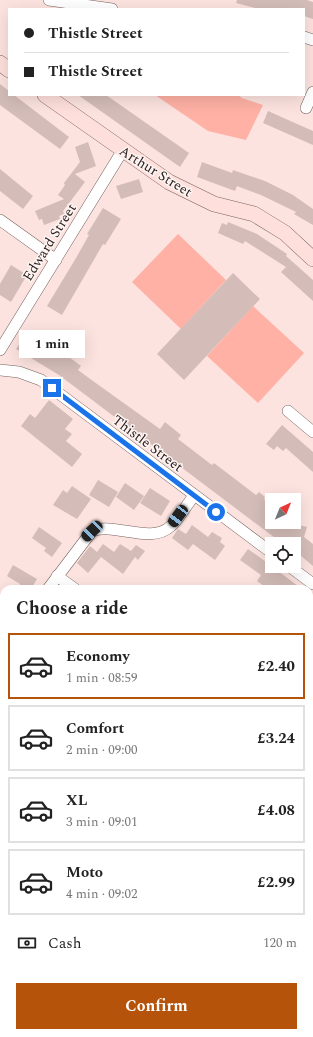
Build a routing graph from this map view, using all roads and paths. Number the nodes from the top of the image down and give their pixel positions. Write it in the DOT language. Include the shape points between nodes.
graph roads {
  1 [pos="50,0"];
  2 [pos="105,8"];
  3 [pos="0,63"];
  4 [pos="8,69"];
  5 [pos="313,92"];
  6 [pos="46,96"];
  7 [pos="306,108"];
  8 [pos="123,150"];
  9 [pos="0,220"];
  10 [pos="313,259"];
  11 [pos="56,260"];
  12 [pos="0,350"];
  13 [pos="0,370"];
  14 [pos="288,411"];
  15 [pos="313,432"];
  16 [pos="194,496"];
  17 [pos="265,548"];
  18 [pos="298,573"];
  19 [pos="57,576"];
  20 [pos="313,584"];
  21 [pos="51,585"];
  22 [pos="69,585"];
  1 -- 2 [label="street"];
  3 -- 4 [label="street"];
  5 -- 7 [label="street"];
  6 -- 8 [label="street, Arthur Street"];
  8 -- 10 [label="street, Arthur Street" via="181,189 214,204 254,214 285,233"];
  8 -- 11 [label="street, Edward Street"];
  9 -- 11 [label="street"];
  11 -- 12 [label="street, Edward Street"];
  13 -- 16 [label="street, Thistle Street" via="19,372 41,380"];
  14 -- 15 [label="street"];
  16 -- 17 [label="street, Thistle Street"];
  16 -- 19 [label="street" via="170,527 160,532 137,533 108,528 92,531"];
  18 -- 20 [label="street"];
  19 -- 21 [label="street"];
  19 -- 22 [label="street"];
}
